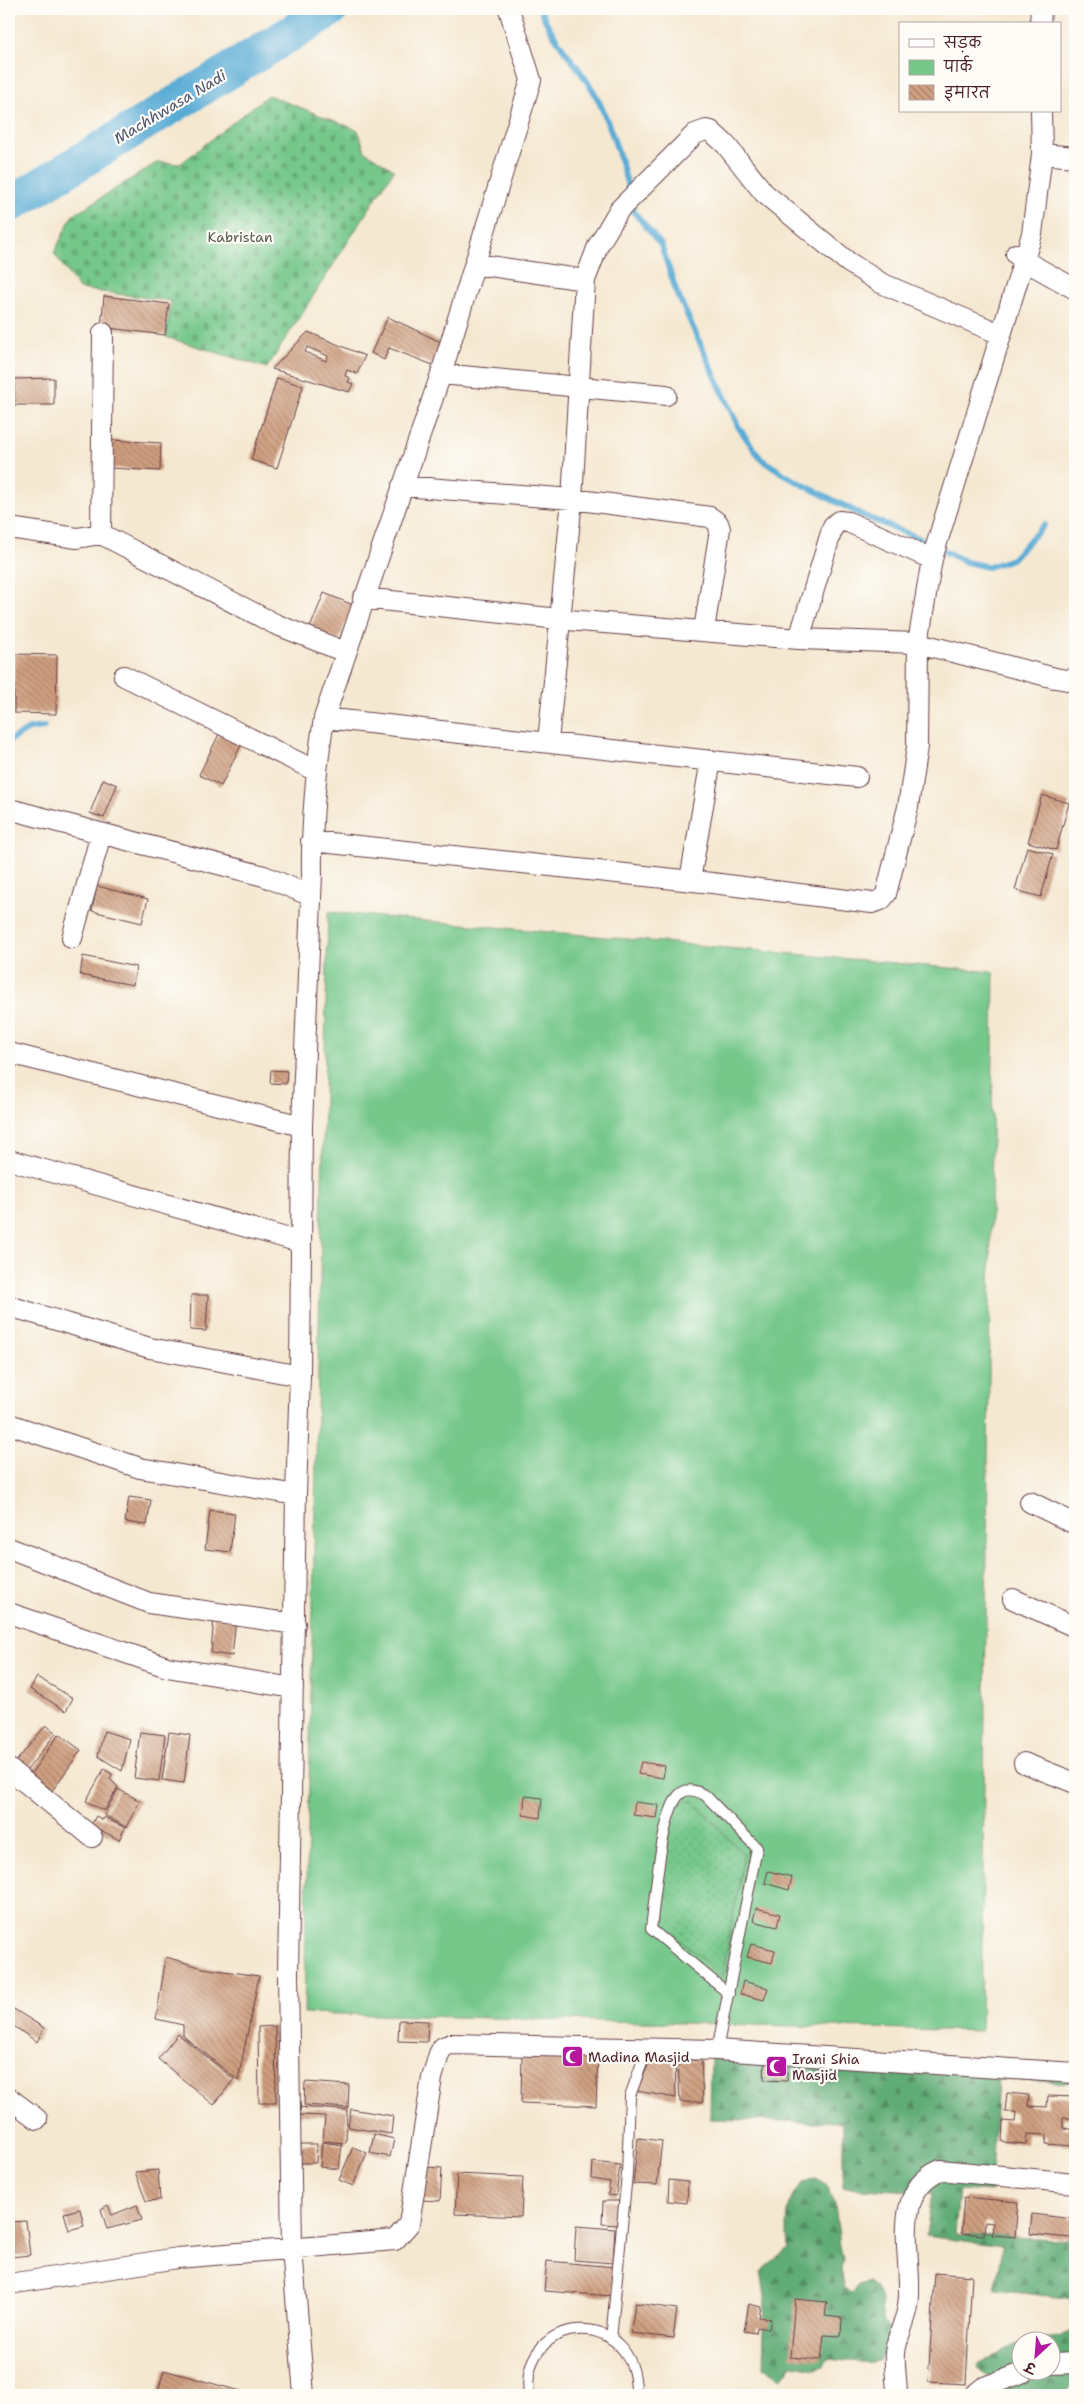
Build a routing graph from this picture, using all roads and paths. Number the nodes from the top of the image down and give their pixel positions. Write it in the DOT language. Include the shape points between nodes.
graph roads {
  1 [pos="509,9"];
  2 [pos="1041,9"];
  3 [pos="1040,22"];
  4 [pos="1041,112"];
  5 [pos="1042,154"];
  6 [pos="1075,157"];
  7 [pos="1020,257"];
  8 [pos="476,264"];
  9 [pos="586,280"];
  10 [pos="1075,289"];
  11 [pos="103,333"];
  12 [pos="1000,334"];
  13 [pos="442,374"];
  14 [pos="579,387"];
  15 [pos="666,395"];
  16 [pos="402,486"];
  17 [pos="572,499"];
  18 [pos="9,528"];
  19 [pos="101,534"];
  20 [pos="935,552"];
  21 [pos="363,598"];
  22 [pos="560,620"];
  23 [pos="704,630"];
  24 [pos="799,639"];
  25 [pos="918,643"];
  26 [pos="345,652"];
  27 [pos="124,676"];
  28 [pos="1075,678"];
  29 [pos="324,718"];
  30 [pos="548,742"];
  31 [pos="711,760"];
  32 [pos="316,771"];
  33 [pos="857,776"];
  34 [pos="9,809"];
  35 [pos="101,834"];
  36 [pos="311,841"];
  37 [pos="690,880"];
  38 [pos="311,896"];
  39 [pos="72,938"];
  40 [pos="9,1053"];
  41 [pos="302,1126"];
  42 [pos="9,1160"];
  43 [pos="300,1242"];
  44 [pos="9,1306"];
  45 [pos="300,1376"];
  46 [pos="9,1424"];
  47 [pos="296,1495"];
  48 [pos="1030,1502"];
  49 [pos="1073,1517"];
  50 [pos="9,1548"];
  51 [pos="1013,1599"];
  52 [pos="9,1614"];
  53 [pos="295,1624"];
  54 [pos="1075,1627"];
  55 [pos="293,1688"];
  56 [pos="1024,1763"];
  57 [pos="9,1769"];
  58 [pos="1075,1782"];
  59 [pos="92,1837"];
  60 [pos="729,1994"];
  61 [pos="648,2049"];
  62 [pos="717,2050"];
  63 [pos="1075,2073"];
  64 [pos="9,2098"];
  65 [pos="37,2119"];
  66 [pos="1075,2182"];
  67 [pos="292,2249"];
  68 [pos="9,2284"];
  69 [pos="611,2339"];
  70 [pos="1075,2363"];
  71 [pos="1062,2364"];
  72 [pos="1012,2376"];
  73 [pos="304,2395"];
  74 [pos="528,2395"];
  75 [pos="636,2395"];
  76 [pos="898,2395"];
  77 [pos="974,2395"];
  1 -- 8 [label="street" via="531,80"];
  2 -- 3 [label="street"];
  4 -- 5 [label="street"];
  5 -- 6 [label="street"];
  5 -- 7 [label="street" via="1032,234"];
  7 -- 10 [label="street"];
  7 -- 12 [label="street"];
  8 -- 9 [label="street"];
  8 -- 13 [label="street"];
  9 -- 12 [label="street" via="598,246 623,206 698,131 711,131 764,194 848,262 881,282"];
  9 -- 14 [label="street"];
  11 -- 19 [label="street"];
  12 -- 20 [label="street"];
  13 -- 14 [label="street"];
  13 -- 16 [label="street"];
  14 -- 15 [label="street"];
  14 -- 17 [label="street"];
  16 -- 17 [label="street"];
  16 -- 21 [label="street"];
  17 -- 22 [label="street"];
  17 -- 23 [label="street" via="705,515 718,523 720,530"];
  18 -- 19 [label="street" via="77,538"];
  19 -- 26 [label="street" via="276,624"];
  20 -- 24 [label="street" via="839,521 834,526"];
  20 -- 25 [label="street"];
  21 -- 22 [label="street"];
  21 -- 26 [label="street"];
  22 -- 23 [label="street"];
  22 -- 30 [label="street"];
  23 -- 24 [label="street"];
  24 -- 25 [label="street"];
  25 -- 28 [label="street" via="1055,678"];
  25 -- 37 [label="street" via="915,766 892,876 881,900 872,903"];
  26 -- 29 [label="street"];
  27 -- 32 [label="street"];
  29 -- 30 [label="street"];
  29 -- 32 [label="street"];
  30 -- 31 [label="street"];
  31 -- 33 [label="street"];
  31 -- 37 [label="street"];
  32 -- 36 [label="street"];
  34 -- 35 [label="street"];
  35 -- 38 [label="street" via="264,876"];
  35 -- 39 [label="street"];
  36 -- 37 [label="street"];
  36 -- 38 [label="street"];
  38 -- 41 [label="street"];
  40 -- 41 [label="street"];
  41 -- 43 [label="street"];
  42 -- 43 [label="street"];
  43 -- 45 [label="street"];
  44 -- 45 [label="street" via="150,1348"];
  45 -- 47 [label="street"];
  46 -- 47 [label="street" via="140,1468"];
  47 -- 53 [label="street"];
  48 -- 49 [label="street"];
  50 -- 53 [label="street" via="149,1603"];
  51 -- 54 [label="street"];
  52 -- 55 [label="street" via="167,1667"];
  53 -- 55 [label="street"];
  55 -- 67 [label="street" via="288,1974"];
  56 -- 58 [label="street"];
  57 -- 59 [label="street"];
  60 -- 60 [label="lane" via="757,1848 705,1795 694,1789 681,1792 671,1806 652,1929"];
  60 -- 62 [label="lane"];
  61 -- 62 [label="street"];
  61 -- 67 [label="street" via="477,2044 443,2047 432,2078 409,2224 402,2234 385,2242"];
  61 -- 69 [label="lane" via="630,2096 627,2174"];
  62 -- 63 [label="street"];
  64 -- 65 [label="street"];
  66 -- 76 [label="street" via="940,2170 922,2184 907,2213 908,2305 895,2353"];
  67 -- 68 [label="street" via="178,2258"];
  67 -- 73 [label="street"];
  69 -- 74 [label="lane" via="605,2334 587,2330 569,2331 552,2338 530,2365"];
  69 -- 75 [label="lane" via="631,2360 636,2377"];
  70 -- 71 [label="street"];
  72 -- 77 [label="street" via="984,2387"];
}
